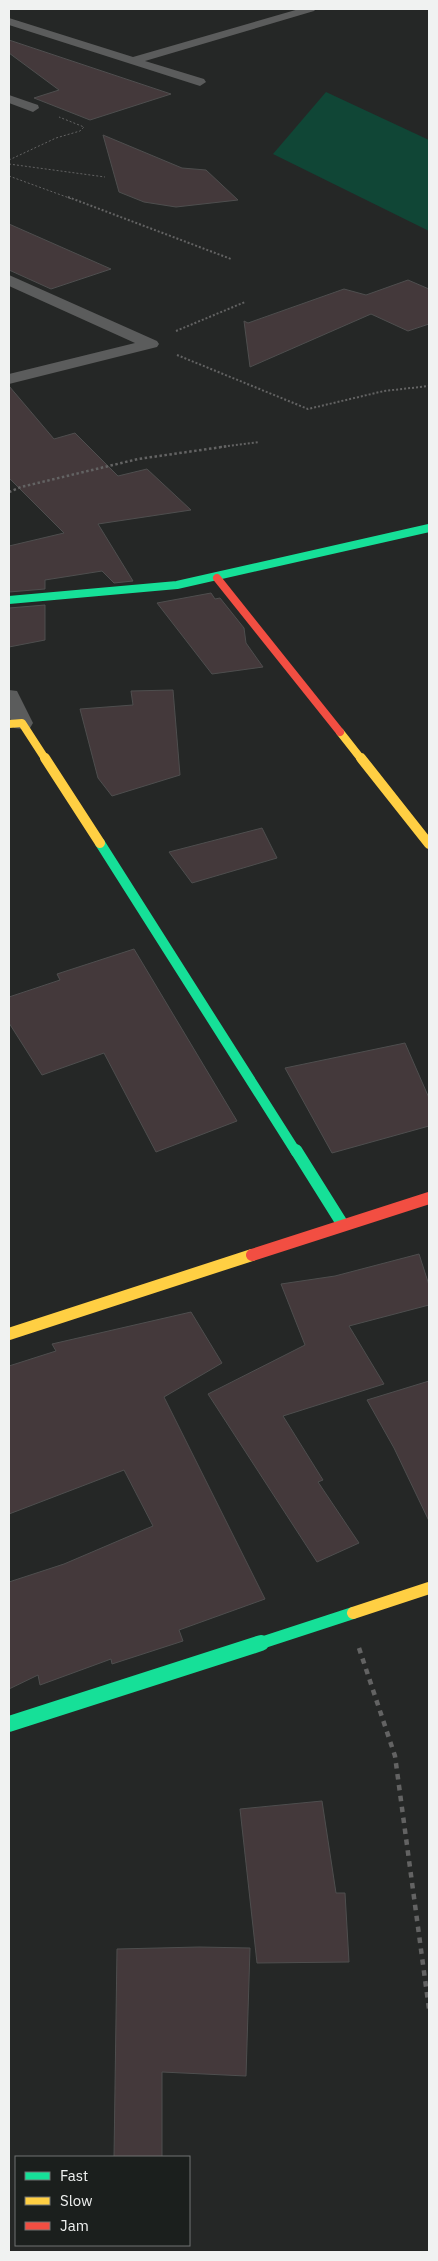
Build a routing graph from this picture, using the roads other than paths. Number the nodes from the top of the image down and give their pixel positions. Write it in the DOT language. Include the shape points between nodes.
graph roads {
  1 [pos="310,9"];
  2 [pos="9,21"];
  3 [pos="134,60"];
  4 [pos="200,82"];
  5 [pos="9,99"];
  6 [pos="33,108"];
  7 [pos="9,280"];
  8 [pos="9,379"];
  9 [pos="429,528"];
  10 [pos="217,578"];
  11 [pos="9,600"];
  12 [pos="9,696"];
  13 [pos="15,724"];
  14 [pos="429,844"];
  15 [pos="429,1198"];
  16 [pos="343,1225"];
  17 [pos="9,1334"];
  18 [pos="429,1588"];
  19 [pos="9,1724"];
  1 -- 3 [label="street"];
  2 -- 3 [label="street"];
  3 -- 4 [label="street"];
  5 -- 6 [label="street"];
  7 -- 8 [label="street" via="151,344"];
  9 -- 10 [label="street"];
  10 -- 11 [label="street" via="177,586"];
  10 -- 14 [label="street"];
  12 -- 13 [label="street"];
  13 -- 16 [label="street" via="108,854"];
  15 -- 16 [label="street"];
  16 -- 17 [label="street"];
  18 -- 19 [label="street"];
}
